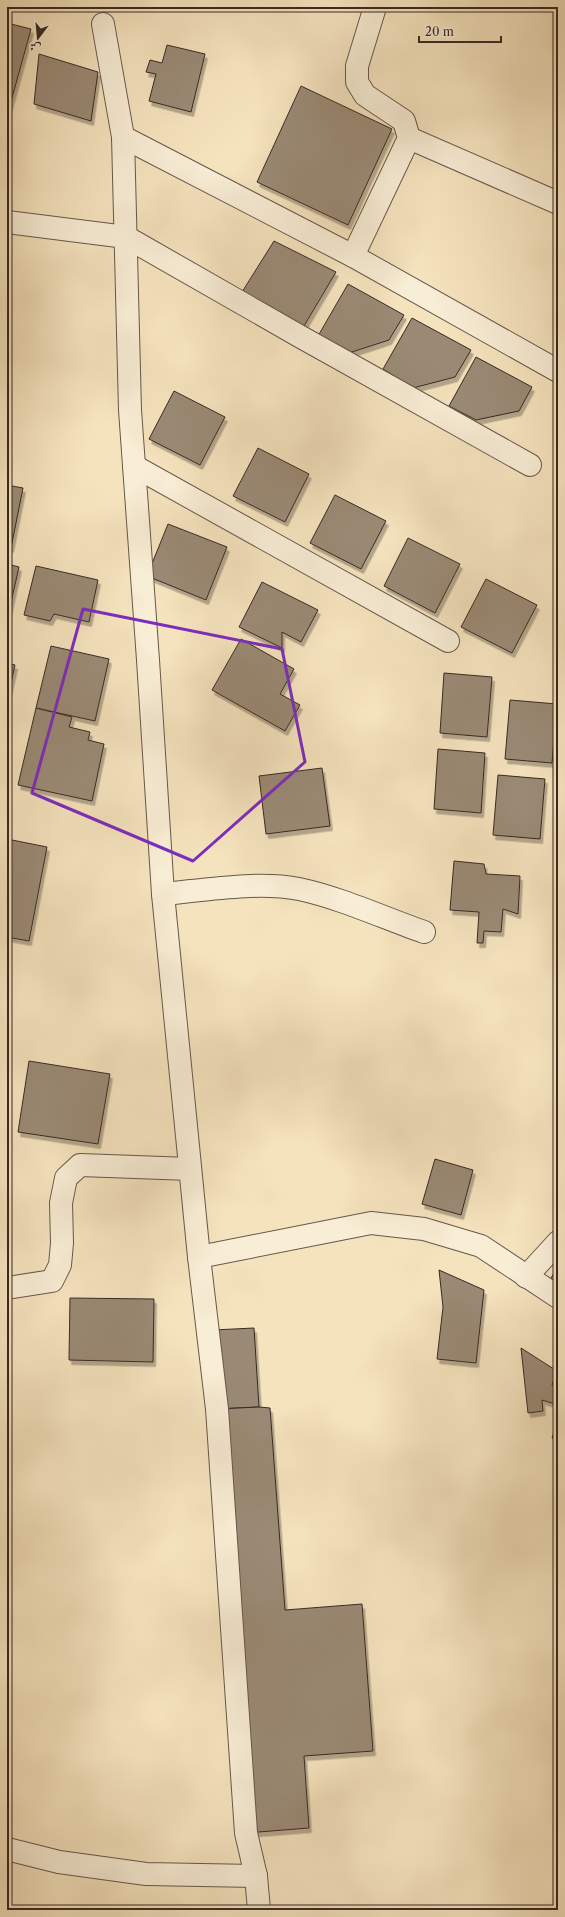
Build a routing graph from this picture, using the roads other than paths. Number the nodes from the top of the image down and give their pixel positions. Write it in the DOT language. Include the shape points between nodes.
graph roads {
  1 [pos="375,7"];
  2 [pos="103,24"];
  3 [pos="123,137"];
  4 [pos="409,138"];
  5 [pos="558,203"];
  6 [pos="7,222"];
  7 [pos="126,237"];
  8 [pos="353,256"];
  9 [pos="558,371"];
  10 [pos="530,465"];
  11 [pos="134,466"];
  12 [pos="448,641"];
  13 [pos="162,894"];
  14 [pos="424,932"];
  15 [pos="190,1169"];
  16 [pos="558,1242"];
  17 [pos="199,1257"];
  18 [pos="526,1277"];
  19 [pos="7,1288"];
  20 [pos="558,1297"];
  21 [pos="7,1849"];
  22 [pos="256,1876"];
  23 [pos="259,1910"];
  1 -- 4 [label="street" via="357,66 357,82 365,95 404,121"];
  2 -- 3 [label="street"];
  3 -- 7 [label="street"];
  3 -- 8 [label="street"];
  4 -- 5 [label="street"];
  4 -- 8 [label="street"];
  6 -- 7 [label="street"];
  7 -- 10 [label="street"];
  7 -- 11 [label="street" via="130,410"];
  8 -- 9 [label="street"];
  11 -- 12 [label="street"];
  11 -- 13 [label="street"];
  13 -- 14 [label="street" via="233,887 299,889"];
  13 -- 15 [label="street"];
  15 -- 17 [label="street"];
  15 -- 19 [label="street" via="80,1165 66,1178 62,1203 60,1265 52,1281"];
  16 -- 18 [label="street"];
  17 -- 18 [label="street" via="371,1223 424,1229 480,1246"];
  17 -- 22 [label="street" via="217,1409 246,1833"];
  18 -- 20 [label="street"];
  21 -- 22 [label="street" via="59,1862 146,1874"];
  22 -- 23 [label="street"];
}
